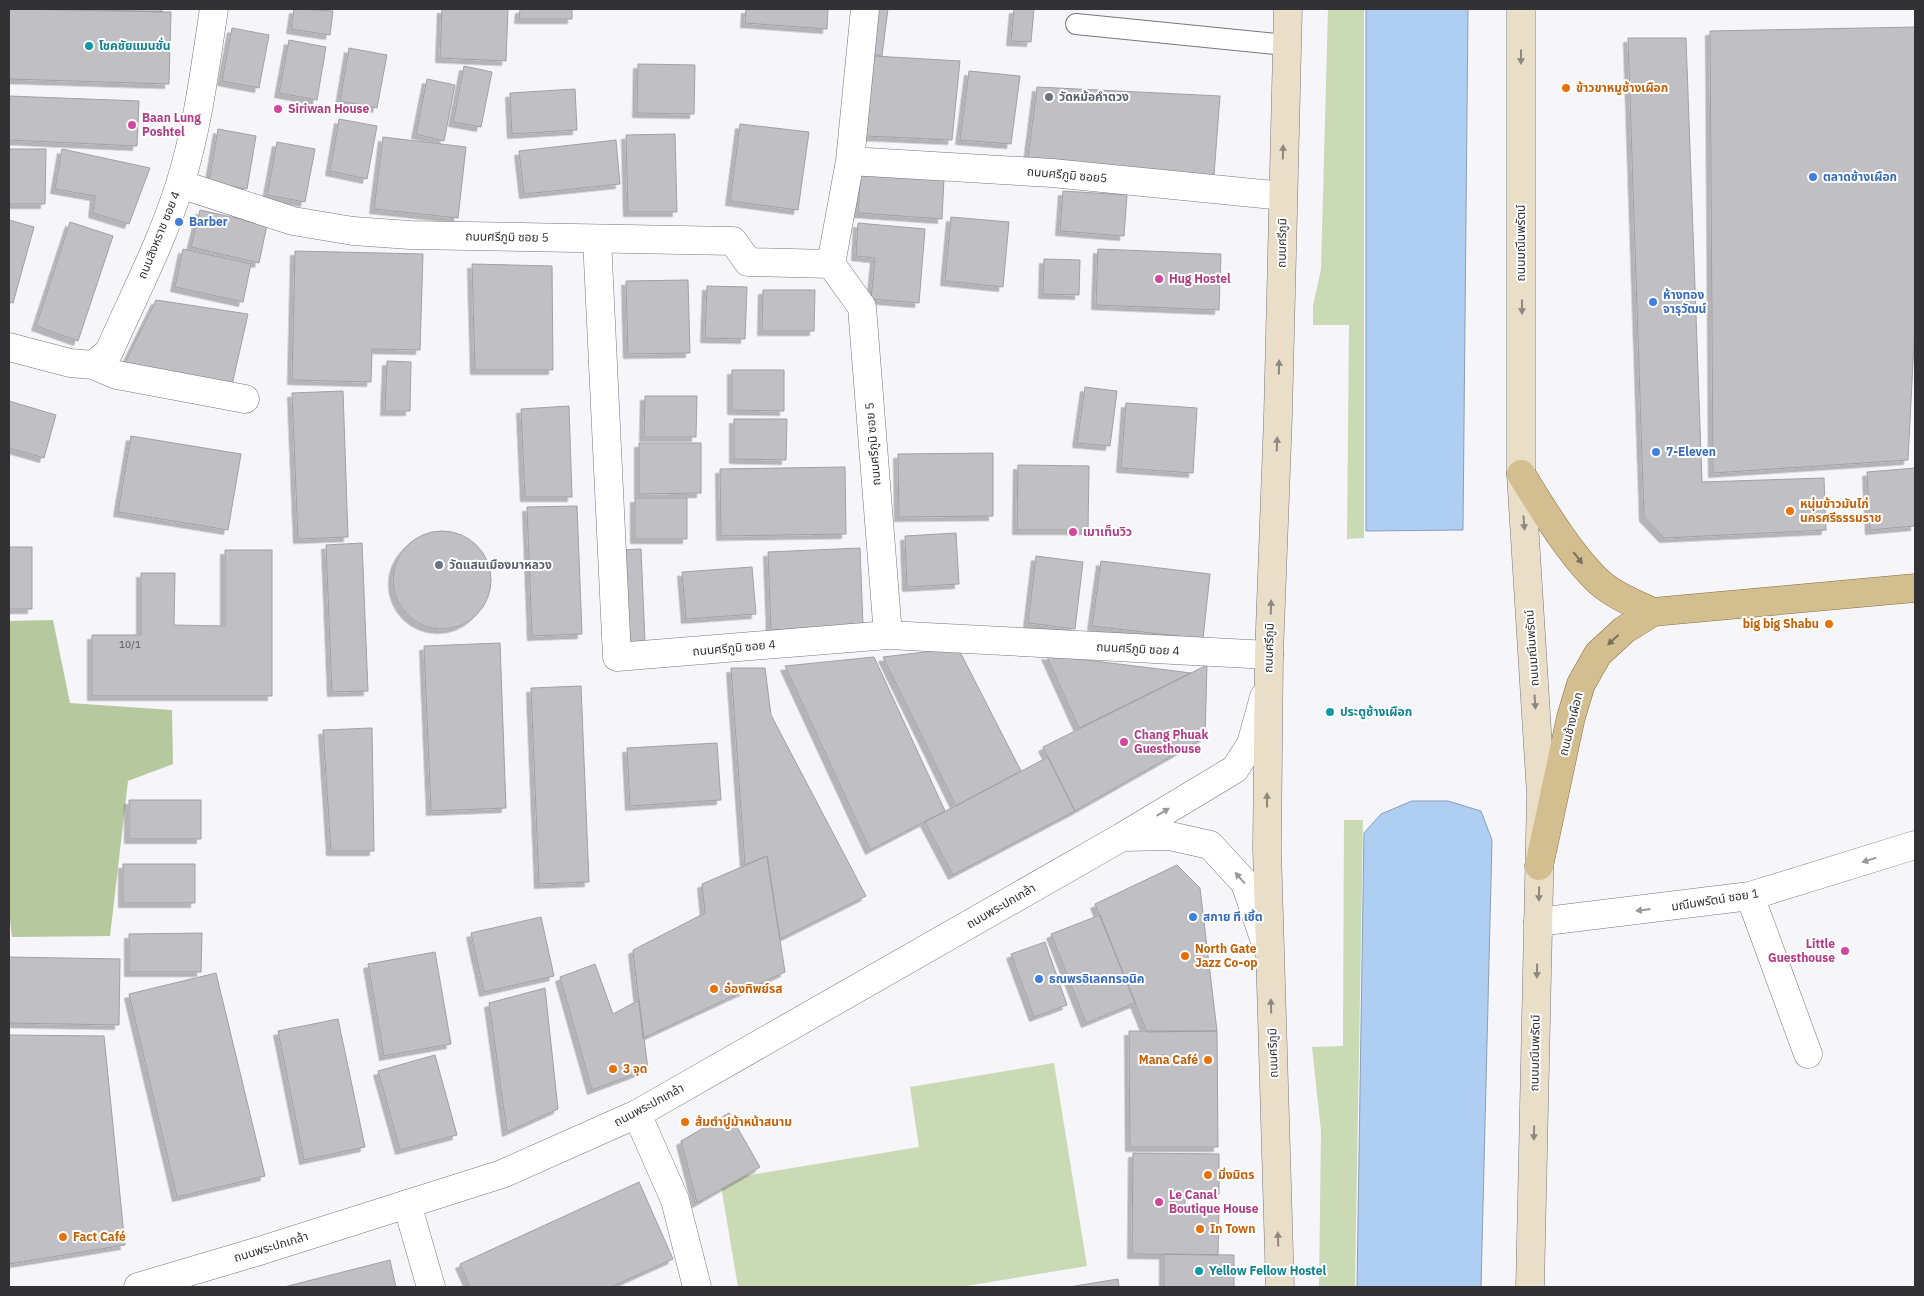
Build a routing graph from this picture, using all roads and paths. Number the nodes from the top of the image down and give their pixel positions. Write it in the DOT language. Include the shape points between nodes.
graph roads {
  1 [pos="214,9"];
  2 [pos="865,9"];
  3 [pos="1288,9"];
  4 [pos="1521,9"];
  5 [pos="1076,24"];
  6 [pos="1286,45"];
  7 [pos="850,161"];
  8 [pos="180,184"];
  9 [pos="1283,196"];
  10 [pos="596,239"];
  11 [pos="831,264"];
  12 [pos="9,347"];
  13 [pos="93,365"];
  14 [pos="245,399"];
  15 [pos="1521,474"];
  16 [pos="1915,588"];
  17 [pos="1653,612"];
  18 [pos="888,635"];
  19 [pos="1269,655"];
  20 [pos="1122,837"];
  21 [pos="1915,845"];
  22 [pos="1539,866"];
  23 [pos="1750,896"];
  24 [pos="1538,922"];
  25 [pos="1270,956"];
  26 [pos="1808,1054"];
  27 [pos="637,1114"];
  28 [pos="407,1204"];
  29 [pos="138,1287"];
  30 [pos="431,1287"];
  31 [pos="697,1287"];
  32 [pos="1280,1287"];
  33 [pos="1530,1287"];
  1 -- 8 [label="street, ถนนสิงหราช ซอย 4" via="197,116"];
  2 -- 7 [label="street"];
  3 -- 6 [label="main road, ถนนศรีภูมิ"];
  4 -- 15 [label="main road, ถนนมณีนพรัตน์, one-way"];
  5 -- 6 [label="lane"];
  9 -- 6 [label="main road, ถนนศรีภูมิ, one-way"];
  7 -- 9 [label="street, ถนนศรีภูมิ ซอย5" via="1052,173"];
  7 -- 11 [label="street"];
  8 -- 10 [label="street, ถนนศรีภูมิ ซอย 5" via="293,221 353,231"];
  8 -- 13 [label="street, ถนนสิงหราช ซอย 4" via="109,352"];
  19 -- 9 [label="main road, ถนนศรีภูมิ, one-way"];
  10 -- 11 [label="street, ถนนศรีภูมิ ซอย 5" via="732,241 748,262"];
  10 -- 18 [label="street, ถนนศรีภูมิ ซอย 4" via="617,657"];
  11 -- 18 [label="street, ถนนศรีภูมิ ซอย 5" via="862,307"];
  12 -- 13 [label="street" via="70,363"];
  13 -- 14 [label="street" via="116,375"];
  15 -- 17 [label="main road, one-way" via="1558,533 1594,578 1621,597"];
  15 -- 22 [label="main road, ถนนมณีนพรัตน์, one-way" via="1541,795"];
  16 -- 17 [label="main road, ถนนช้างเผือก"];
  17 -- 22 [label="main road, ถนนช้างเผือก, one-way" via="1624,630 1598,654 1581,684"];
  18 -- 19 [label="street, ถนนศรีภูมิ ซอย 4"];
  20 -- 19 [label="street, ถนนพระปกเกล้า, one-way" via="1235,769 1251,744 1263,702"];
  25 -- 19 [label="main road, ถนนศรีภูมิ, one-way" via="1267,849"];
  25 -- 20 [label="street, ถนนพระปกเกล้า, one-way" via="1245,883 1210,845 1170,836"];
  20 -- 27 [label="street, ถนนพระปกเกล้า"];
  21 -- 23 [label="street, มณีนพรัตน์ ซอย 1, one-way"];
  22 -- 24 [label="main road, ถนนมณีนพรัตน์, one-way"];
  23 -- 24 [label="street, มณีนพรัตน์ ซอย 1, one-way"];
  23 -- 26 [label="street"];
  24 -- 33 [label="main road, ถนนมณีนพรัตน์, one-way"];
  32 -- 25 [label="main road, ถนนศรีภูมิ, one-way"];
  27 -- 28 [label="street, ถนนพระปกเกล้า" via="502,1174"];
  27 -- 31 [label="street" via="675,1200"];
  28 -- 29 [label="street, ถนนพระปกเกล้า"];
  28 -- 30 [label="street"];
}
